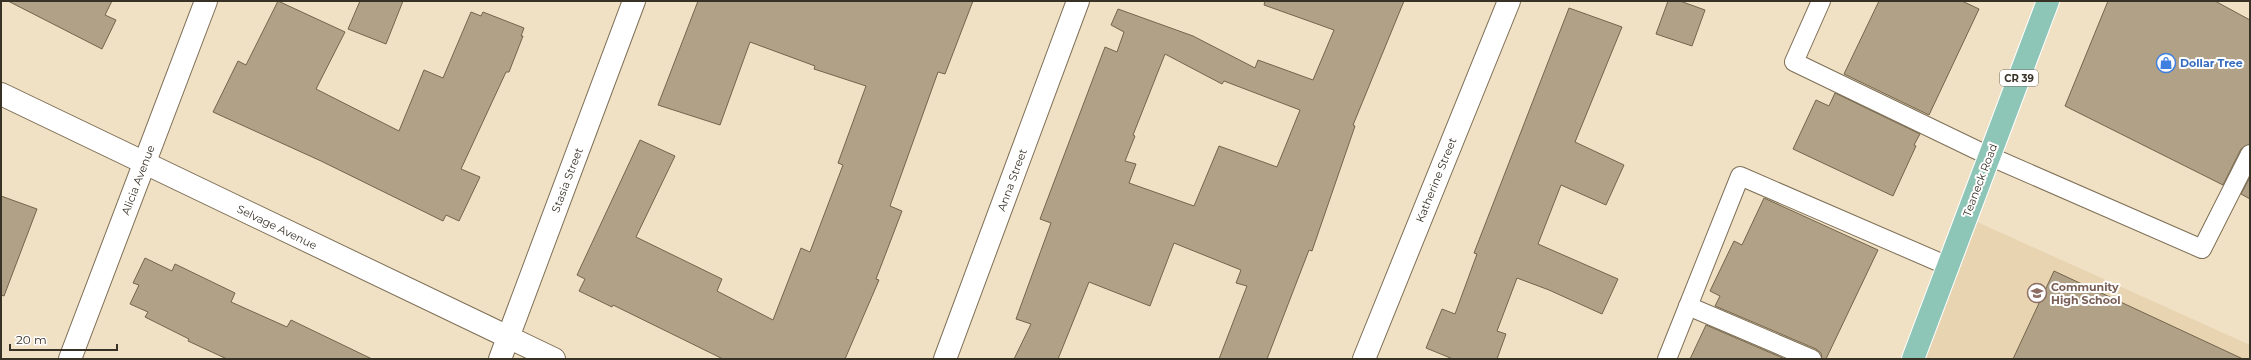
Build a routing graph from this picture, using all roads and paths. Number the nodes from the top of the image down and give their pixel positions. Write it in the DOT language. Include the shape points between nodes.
graph roads {
  1 [pos="206,1"];
  2 [pos="634,1"];
  3 [pos="1078,1"];
  4 [pos="1509,1"];
  5 [pos="1821,1"];
  6 [pos="2048,1"];
  7 [pos="1,94"];
  8 [pos="2250,154"];
  9 [pos="1989,156"];
  10 [pos="145,163"];
  11 [pos="1948,266"];
  12 [pos="1688,306"];
  13 [pos="508,337"];
  14 [pos="70,359"];
  15 [pos="500,359"];
  16 [pos="554,359"];
  17 [pos="945,359"];
  18 [pos="1364,359"];
  19 [pos="1667,359"];
  20 [pos="1812,359"];
  21 [pos="1913,359"];
  1 -- 10 [label="street, Alicia Avenue"];
  2 -- 13 [label="street, Stasia Street"];
  3 -- 17 [label="street, Anna Street"];
  4 -- 18 [label="street, Katherine Street"];
  5 -- 9 [label="lane" via="1794,62"];
  6 -- 9 [label="main road, Teaneck Road / CR 39"];
  7 -- 10 [label="street, Selvage Avenue"];
  8 -- 9 [label="lane" via="2202,249"];
  9 -- 11 [label="main road, Teaneck Road / CR 39"];
  10 -- 13 [label="street, Selvage Avenue"];
  10 -- 14 [label="street, Alicia Avenue"];
  11 -- 12 [label="lane" via="1740,176"];
  11 -- 21 [label="main road, Teaneck Road / CR 39"];
  12 -- 19 [label="lane"];
  12 -- 20 [label="lane"];
  13 -- 15 [label="street, Stasia Street"];
  13 -- 16 [label="street, Selvage Avenue"];
}
